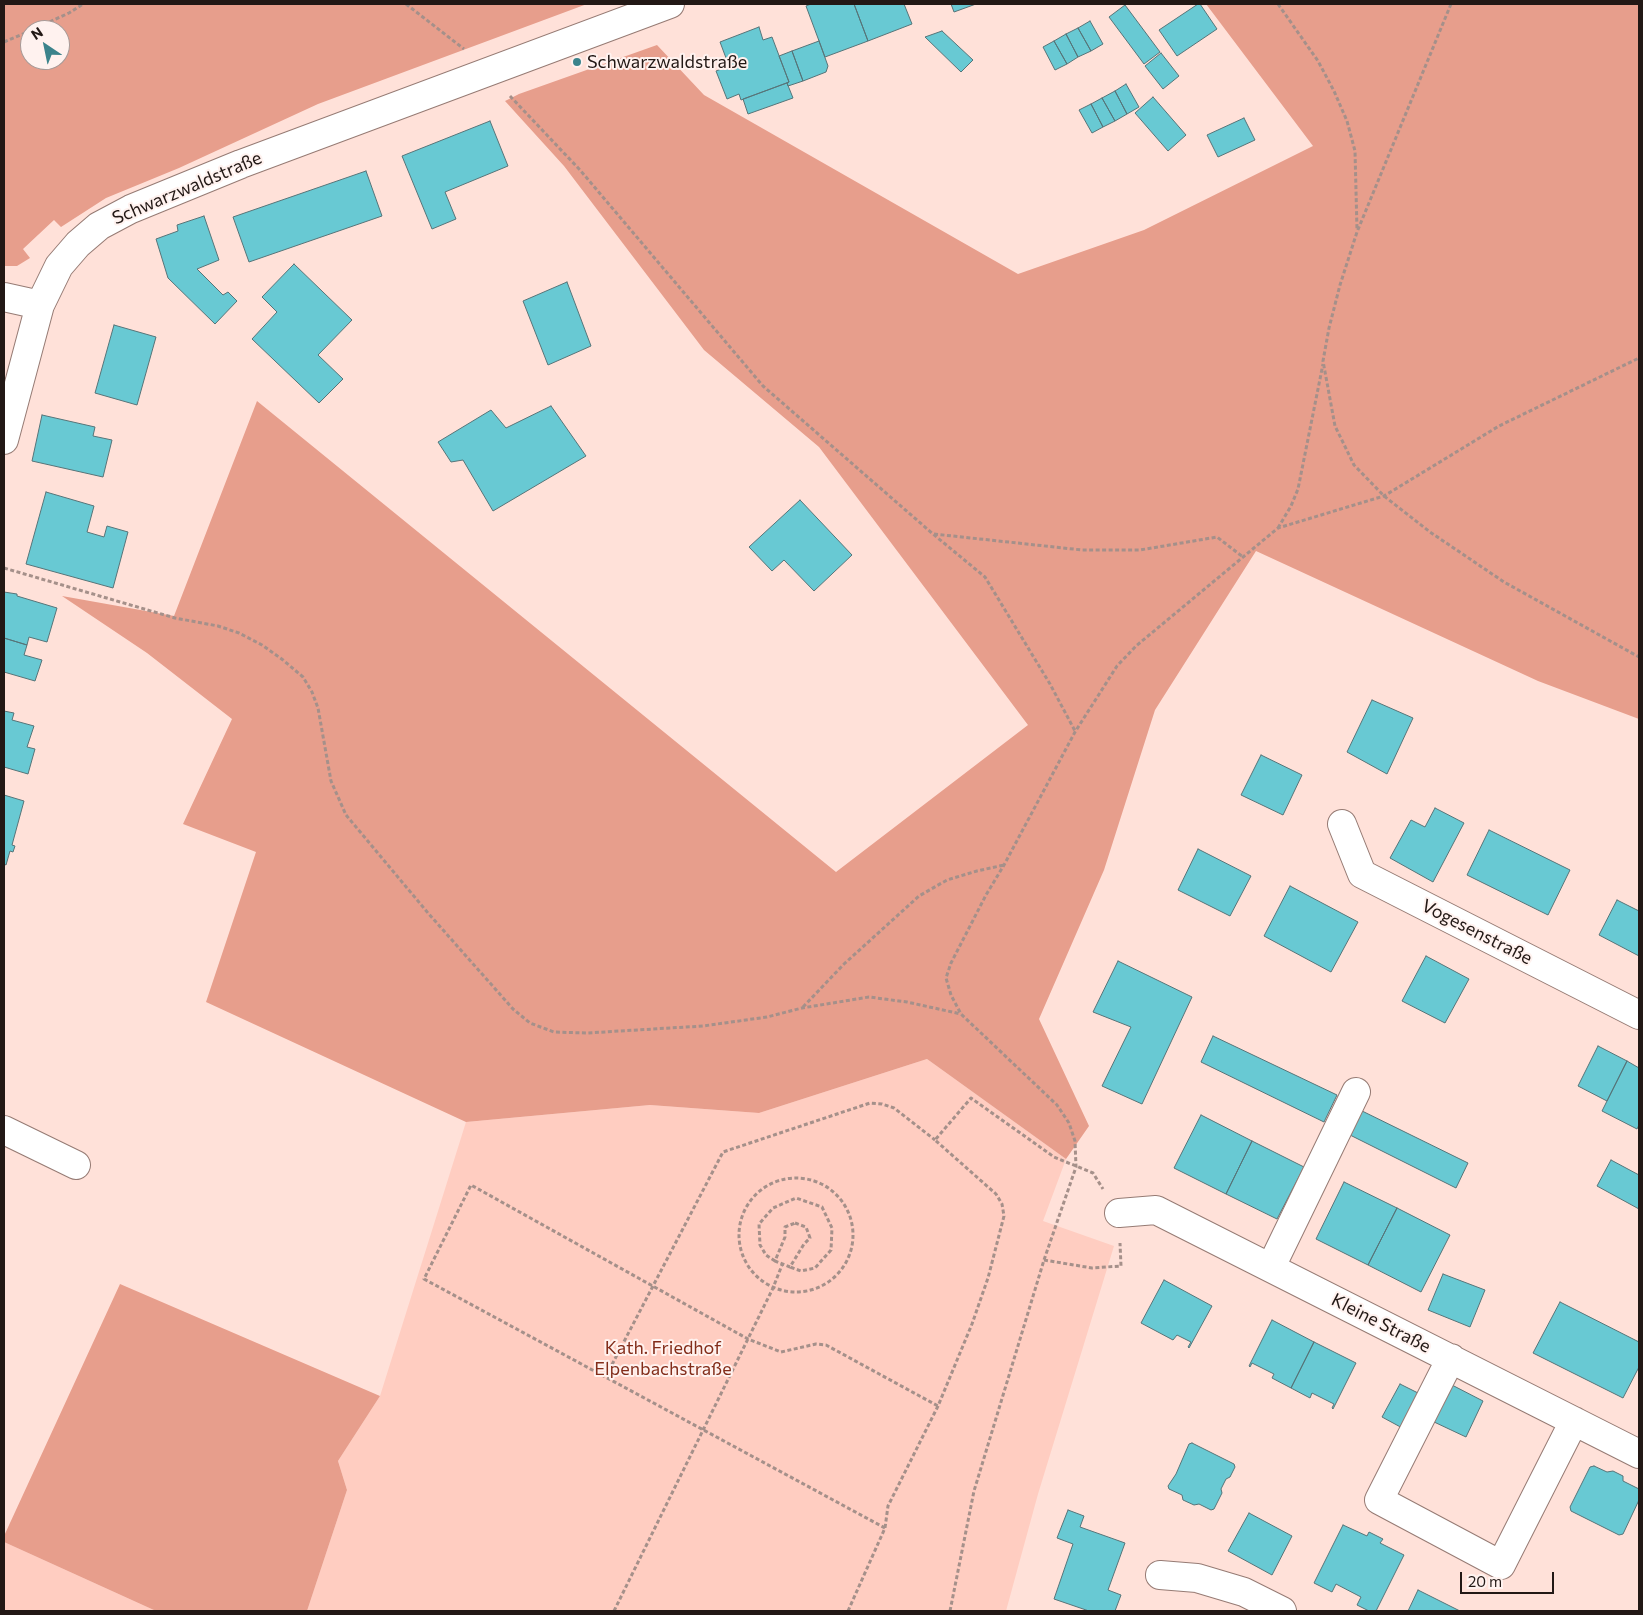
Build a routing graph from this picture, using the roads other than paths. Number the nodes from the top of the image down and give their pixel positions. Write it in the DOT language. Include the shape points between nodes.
graph roads {
  1 [pos="670,4"];
  2 [pos="4,297"];
  3 [pos="40,305"];
  4 [pos="4,440"];
  5 [pos="1342,824"];
  6 [pos="1639,1015"];
  7 [pos="1356,1092"];
  8 [pos="4,1130"];
  9 [pos="76,1165"];
  10 [pos="1119,1212"];
  11 [pos="1271,1267"];
  12 [pos="1451,1358"];
  13 [pos="1574,1421"];
  14 [pos="1639,1454"];
  15 [pos="1160,1575"];
  16 [pos="1282,1611"];
  1 -- 3 [label="street, Schwarzwaldstraße" via="250,160 131,208 99,226 78,244 59,266"];
  2 -- 3 [label="street"];
  3 -- 4 [label="street, Schwarzwaldstraße"];
  5 -- 6 [label="street, Vogesenstraße" via="1362,874"];
  7 -- 11 [label="street"];
  8 -- 9 [label="street"];
  10 -- 11 [label="street, Kleine Straße" via="1156,1210"];
  11 -- 12 [label="street, Kleine Straße"];
  12 -- 13 [label="street, Kleine Straße"];
  12 -- 13 [label="street" via="1379,1500 1500,1565"];
  13 -- 14 [label="street, Kleine Straße"];
  15 -- 16 [label="street" via="1206,1580 1244,1592"];
}
